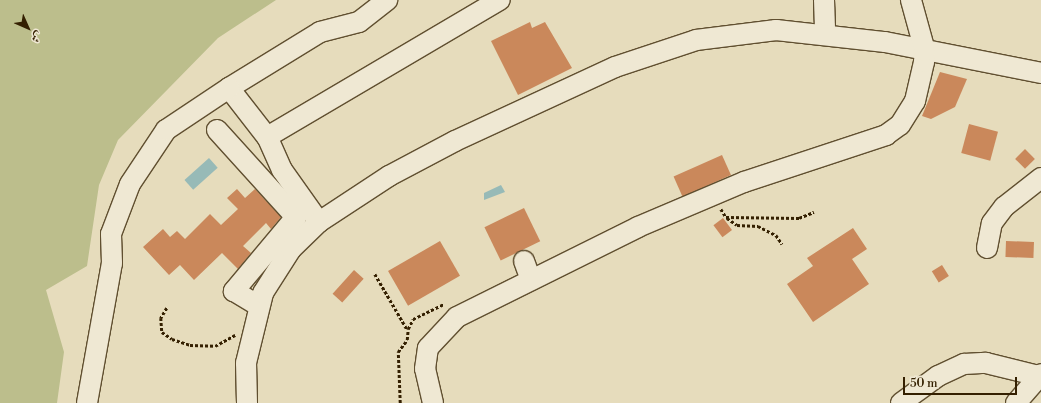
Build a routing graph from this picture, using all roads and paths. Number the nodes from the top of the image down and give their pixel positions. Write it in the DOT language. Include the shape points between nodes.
graph roads {
  1 [pos="387,0"];
  2 [pos="500,0"];
  3 [pos="824,0"];
  4 [pos="911,0"];
  5 [pos="825,35"];
  6 [pos="925,51"];
  7 [pos="1041,73"];
  8 [pos="229,88"];
  9 [pos="218,130"];
  10 [pos="266,137"];
  11 [pos="1041,178"];
  12 [pos="713,195"];
  13 [pos="814,212"];
  14 [pos="726,217"];
  15 [pos="319,222"];
  16 [pos="782,244"];
  17 [pos="987,248"];
  18 [pos="524,261"];
  19 [pos="375,274"];
  20 [pos="531,280"];
  21 [pos="259,306"];
  22 [pos="167,308"];
  23 [pos="252,327"];
  24 [pos="408,329"];
  25 [pos="1040,375"];
  26 [pos="87,403"];
  27 [pos="246,403"];
  28 [pos="433,403"];
  29 [pos="901,403"];
  30 [pos="1016,403"];
  1 -- 8 [label="street" via="359,22 320,32"];
  2 -- 10 [label="street"];
  3 -- 5 [label="street"];
  4 -- 6 [label="street"];
  5 -- 6 [label="street"];
  5 -- 15 [label="street" via="776,30 731,35 696,40 644,56 454,141 389,176"];
  6 -- 7 [label="street" via="996,61"];
  6 -- 12 [label="street" via="915,101 900,125 886,135"];
  8 -- 10 [label="street"];
  8 -- 26 [label="street" via="166,130 130,184 111,234 112,263"];
  9 -- 21 [label="street" via="296,217 234,291"];
  10 -- 15 [label="street" via="282,170"];
  11 -- 17 [label="street" via="1004,207 992,223"];
  12 -- 14 [label="path"];
  12 -- 20 [label="street" via="638,227"];
  13 -- 14 [label="path" via="800,218"];
  14 -- 16 [label="path" via="737,226 758,226 776,235"];
  15 -- 21 [label="street" via="291,249"];
  18 -- 20 [label="street"];
  19 -- 24 [label="path"];
  20 -- 28 [label="street" via="456,316 441,331 428,348 425,369"];
  21 -- 23 [label="street"];
  22 -- 23 [label="path" via="160,318 162,332 190,345 215,346"];
  23 -- 27 [label="street" via="246,363"];
  25 -- 29 [label="street" via="986,362 964,364 938,376"];
  25 -- 30 [label="street"];
}
